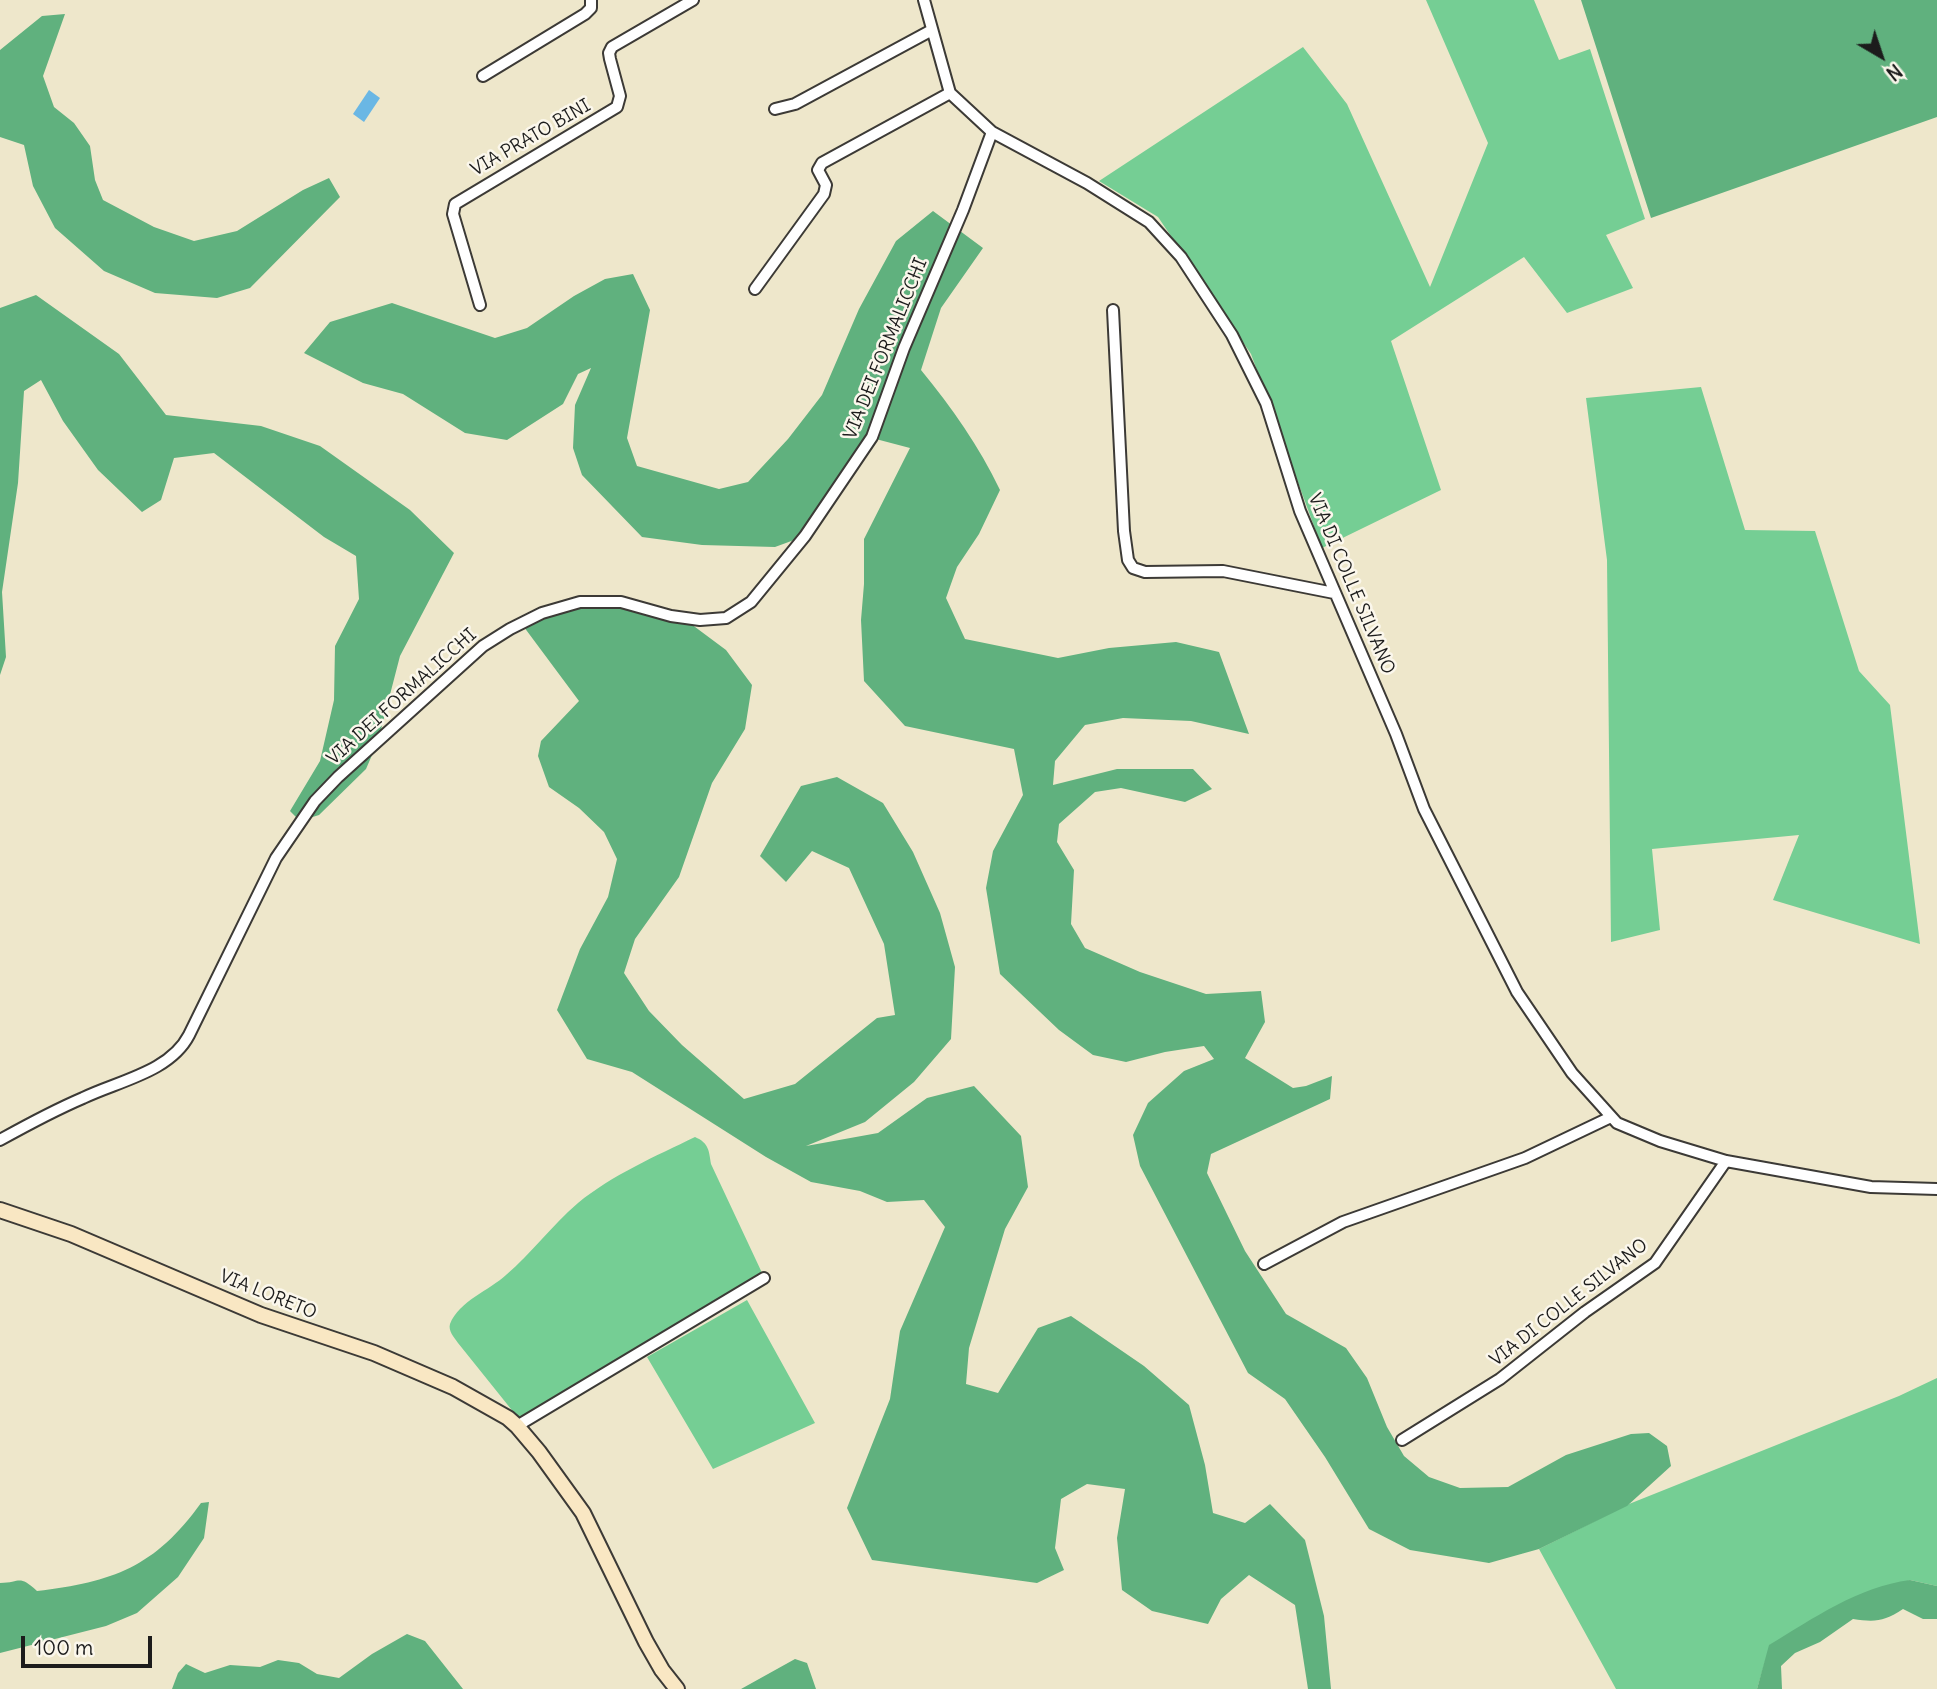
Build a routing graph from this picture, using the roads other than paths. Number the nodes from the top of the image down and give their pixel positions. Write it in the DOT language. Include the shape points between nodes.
graph roads {
  1 [pos="592,0"];
  2 [pos="693,0"];
  3 [pos="924,0"];
  4 [pos="932,30"];
  5 [pos="483,76"];
  6 [pos="950,93"];
  7 [pos="775,109"];
  8 [pos="992,132"];
  9 [pos="755,289"];
  10 [pos="480,305"];
  11 [pos="1113,310"];
  12 [pos="1334,593"];
  13 [pos="1611,1117"];
  14 [pos="0,1140"];
  15 [pos="1726,1161"];
  16 [pos="1937,1189"];
  17 [pos="0,1210"];
  18 [pos="1264,1264"];
  19 [pos="765,1278"];
  20 [pos="517,1426"];
  21 [pos="1402,1440"];
  22 [pos="677,1689"];
  1 -- 5 [label="street" via="585,14"];
  2 -- 10 [label="street, VIA PRATO BINI" via="612,47 609,53 620,99 614,110 455,204 453,214"];
  3 -- 4 [label="street"];
  4 -- 6 [label="street"];
  4 -- 7 [label="street" via="795,104"];
  6 -- 8 [label="street"];
  6 -- 9 [label="street" via="822,163 818,170 826,185 823,196"];
  8 -- 12 [label="street, VIA DI COLLE SILVANO" via="1126,206 1156,229 1181,257 1260,388 1295,497"];
  8 -- 14 [label="street, VIA DEI FORMALICCHI" via="872,437 806,536 751,602 731,616 708,620 671,616 621,602 580,602 542,613 483,646 315,801 276,858 179,1049 157,1066"];
  11 -- 12 [label="street" via="1124,531 1131,566 1144,572 1223,570"];
  12 -- 13 [label="street, VIA DI COLLE SILVANO" via="1424,809 1514,987 1557,1053"];
  13 -- 15 [label="street, VIA DI COLLE SILVANO" via="1647,1137"];
  13 -- 18 [label="street" via="1525,1158 1343,1222"];
  15 -- 16 [label="street, VIA DI COLLE SILVANO" via="1887,1189"];
  15 -- 21 [label="street, VIA DI COLLE SILVANO" via="1653,1265 1500,1379"];
  17 -- 20 [label="street, VIA LORETO" via="71,1234 261,1315 374,1353 453,1387"];
  19 -- 20 [label="street"];
  20 -- 22 [label="street, VIA LORETO" via="587,1520 646,1642"];
}
